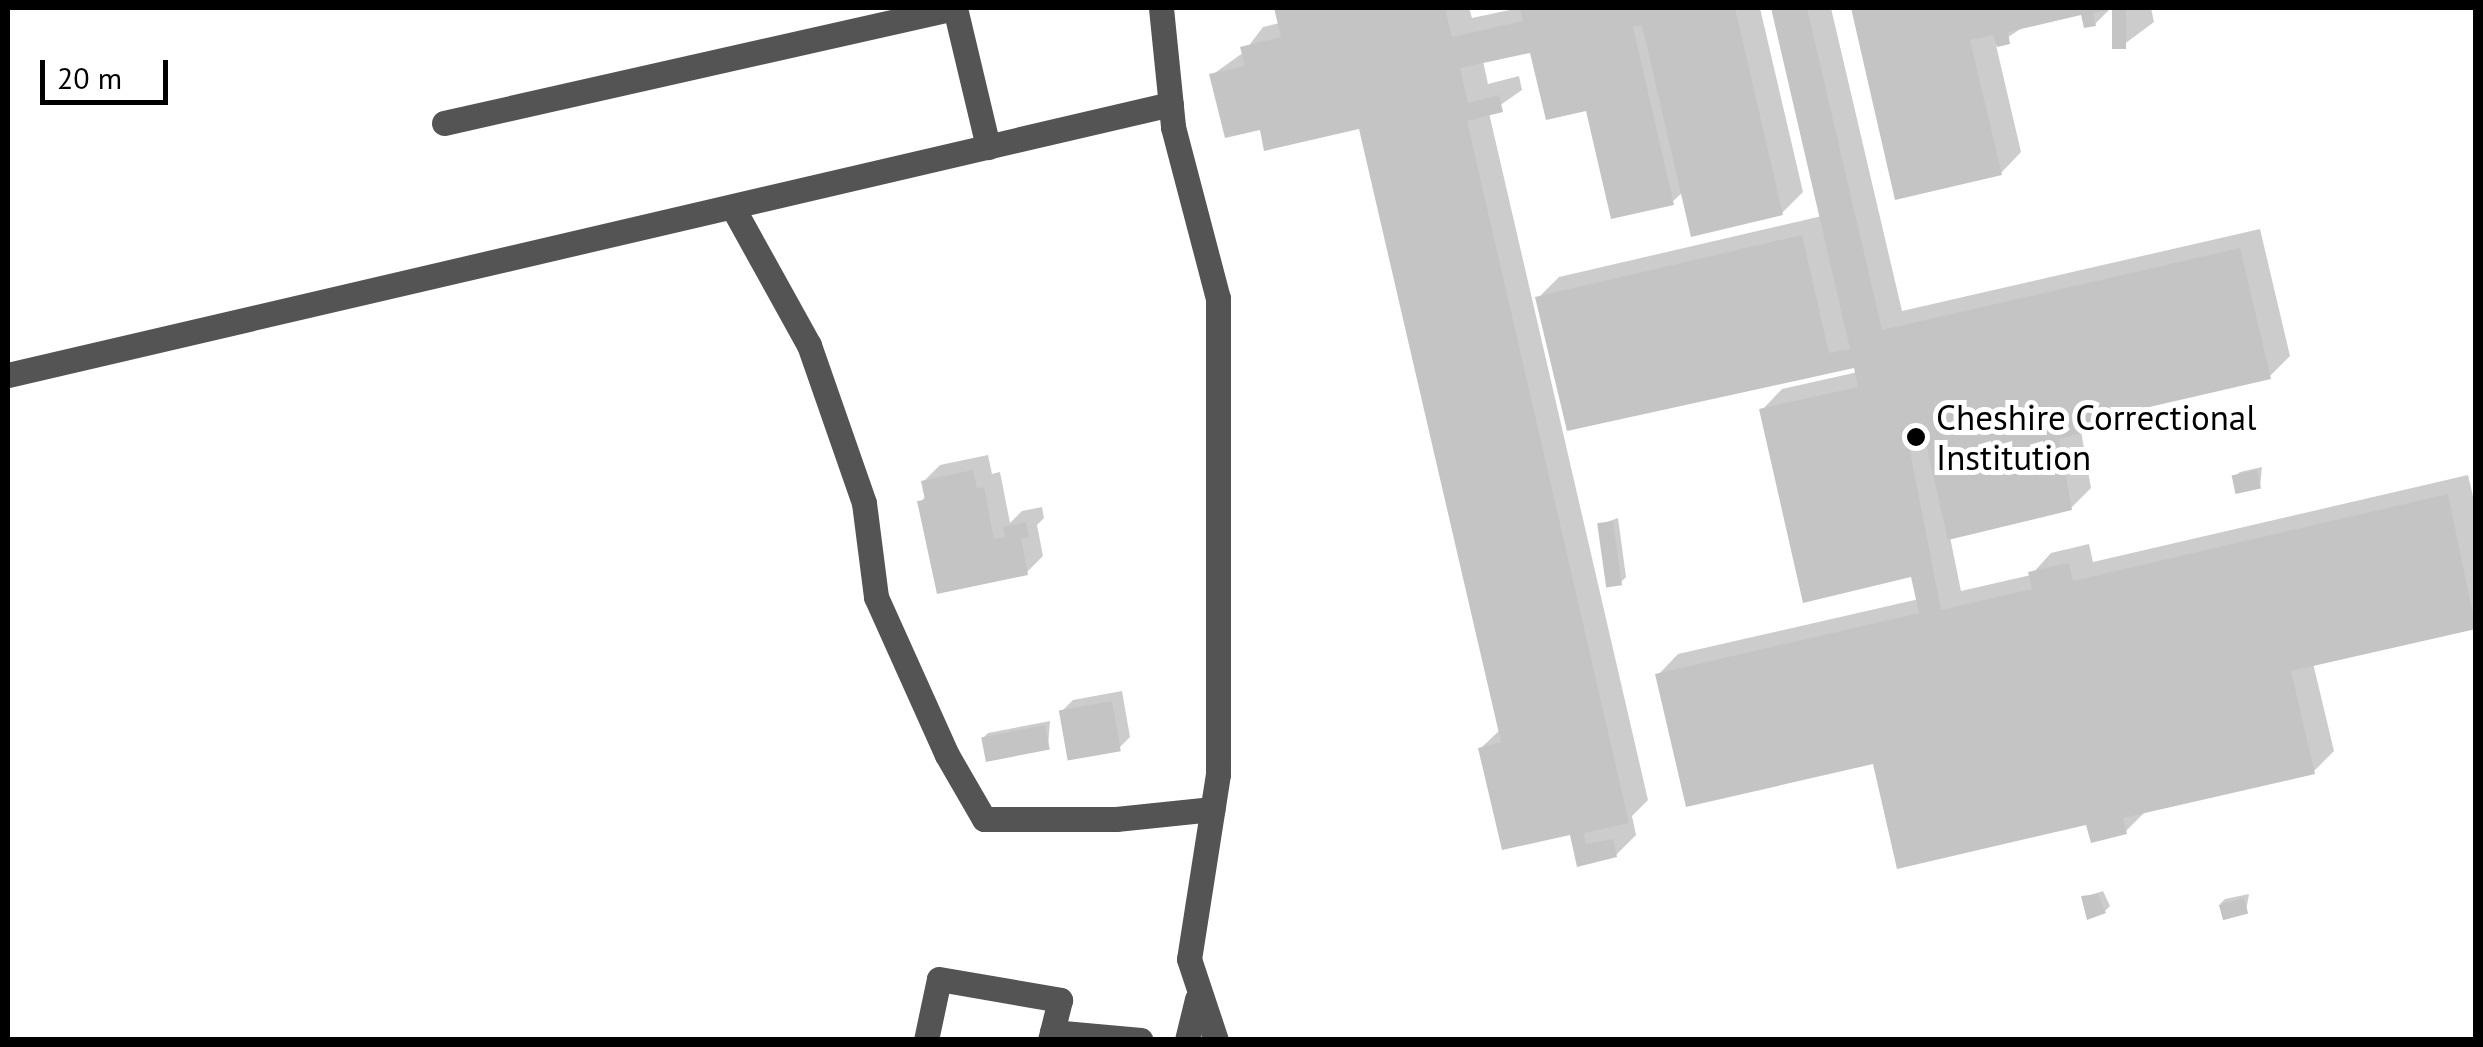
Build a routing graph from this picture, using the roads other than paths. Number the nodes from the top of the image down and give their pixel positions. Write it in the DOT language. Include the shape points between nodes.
graph roads {
  1 [pos="954,8"];
  2 [pos="1161,8"];
  3 [pos="1171,104"];
  4 [pos="444,123"];
  5 [pos="988,147"];
  6 [pos="733,208"];
  7 [pos="8,375"];
  8 [pos="1212,809"];
  9 [pos="1199,994"];
  10 [pos="1051,1036"];
  11 [pos="926,1040"];
  12 [pos="1141,1040"];
  13 [pos="1187,1040"];
  14 [pos="1216,1040"];
  1 -- 4 [label="lane"];
  1 -- 5 [label="lane"];
  2 -- 3 [label="lane"];
  3 -- 5 [label="lane"];
  3 -- 8 [label="lane" via="1218,298 1218,774"];
  5 -- 6 [label="lane"];
  6 -- 7 [label="lane"];
  6 -- 8 [label="lane" via="809,346 864,503 876,598 947,755 984,819 1116,820"];
  8 -- 9 [label="lane" via="1189,959"];
  9 -- 13 [label="lane"];
  9 -- 14 [label="lane"];
  10 -- 11 [label="lane" via="1060,1000 939,979"];
  10 -- 12 [label="lane"];
}
